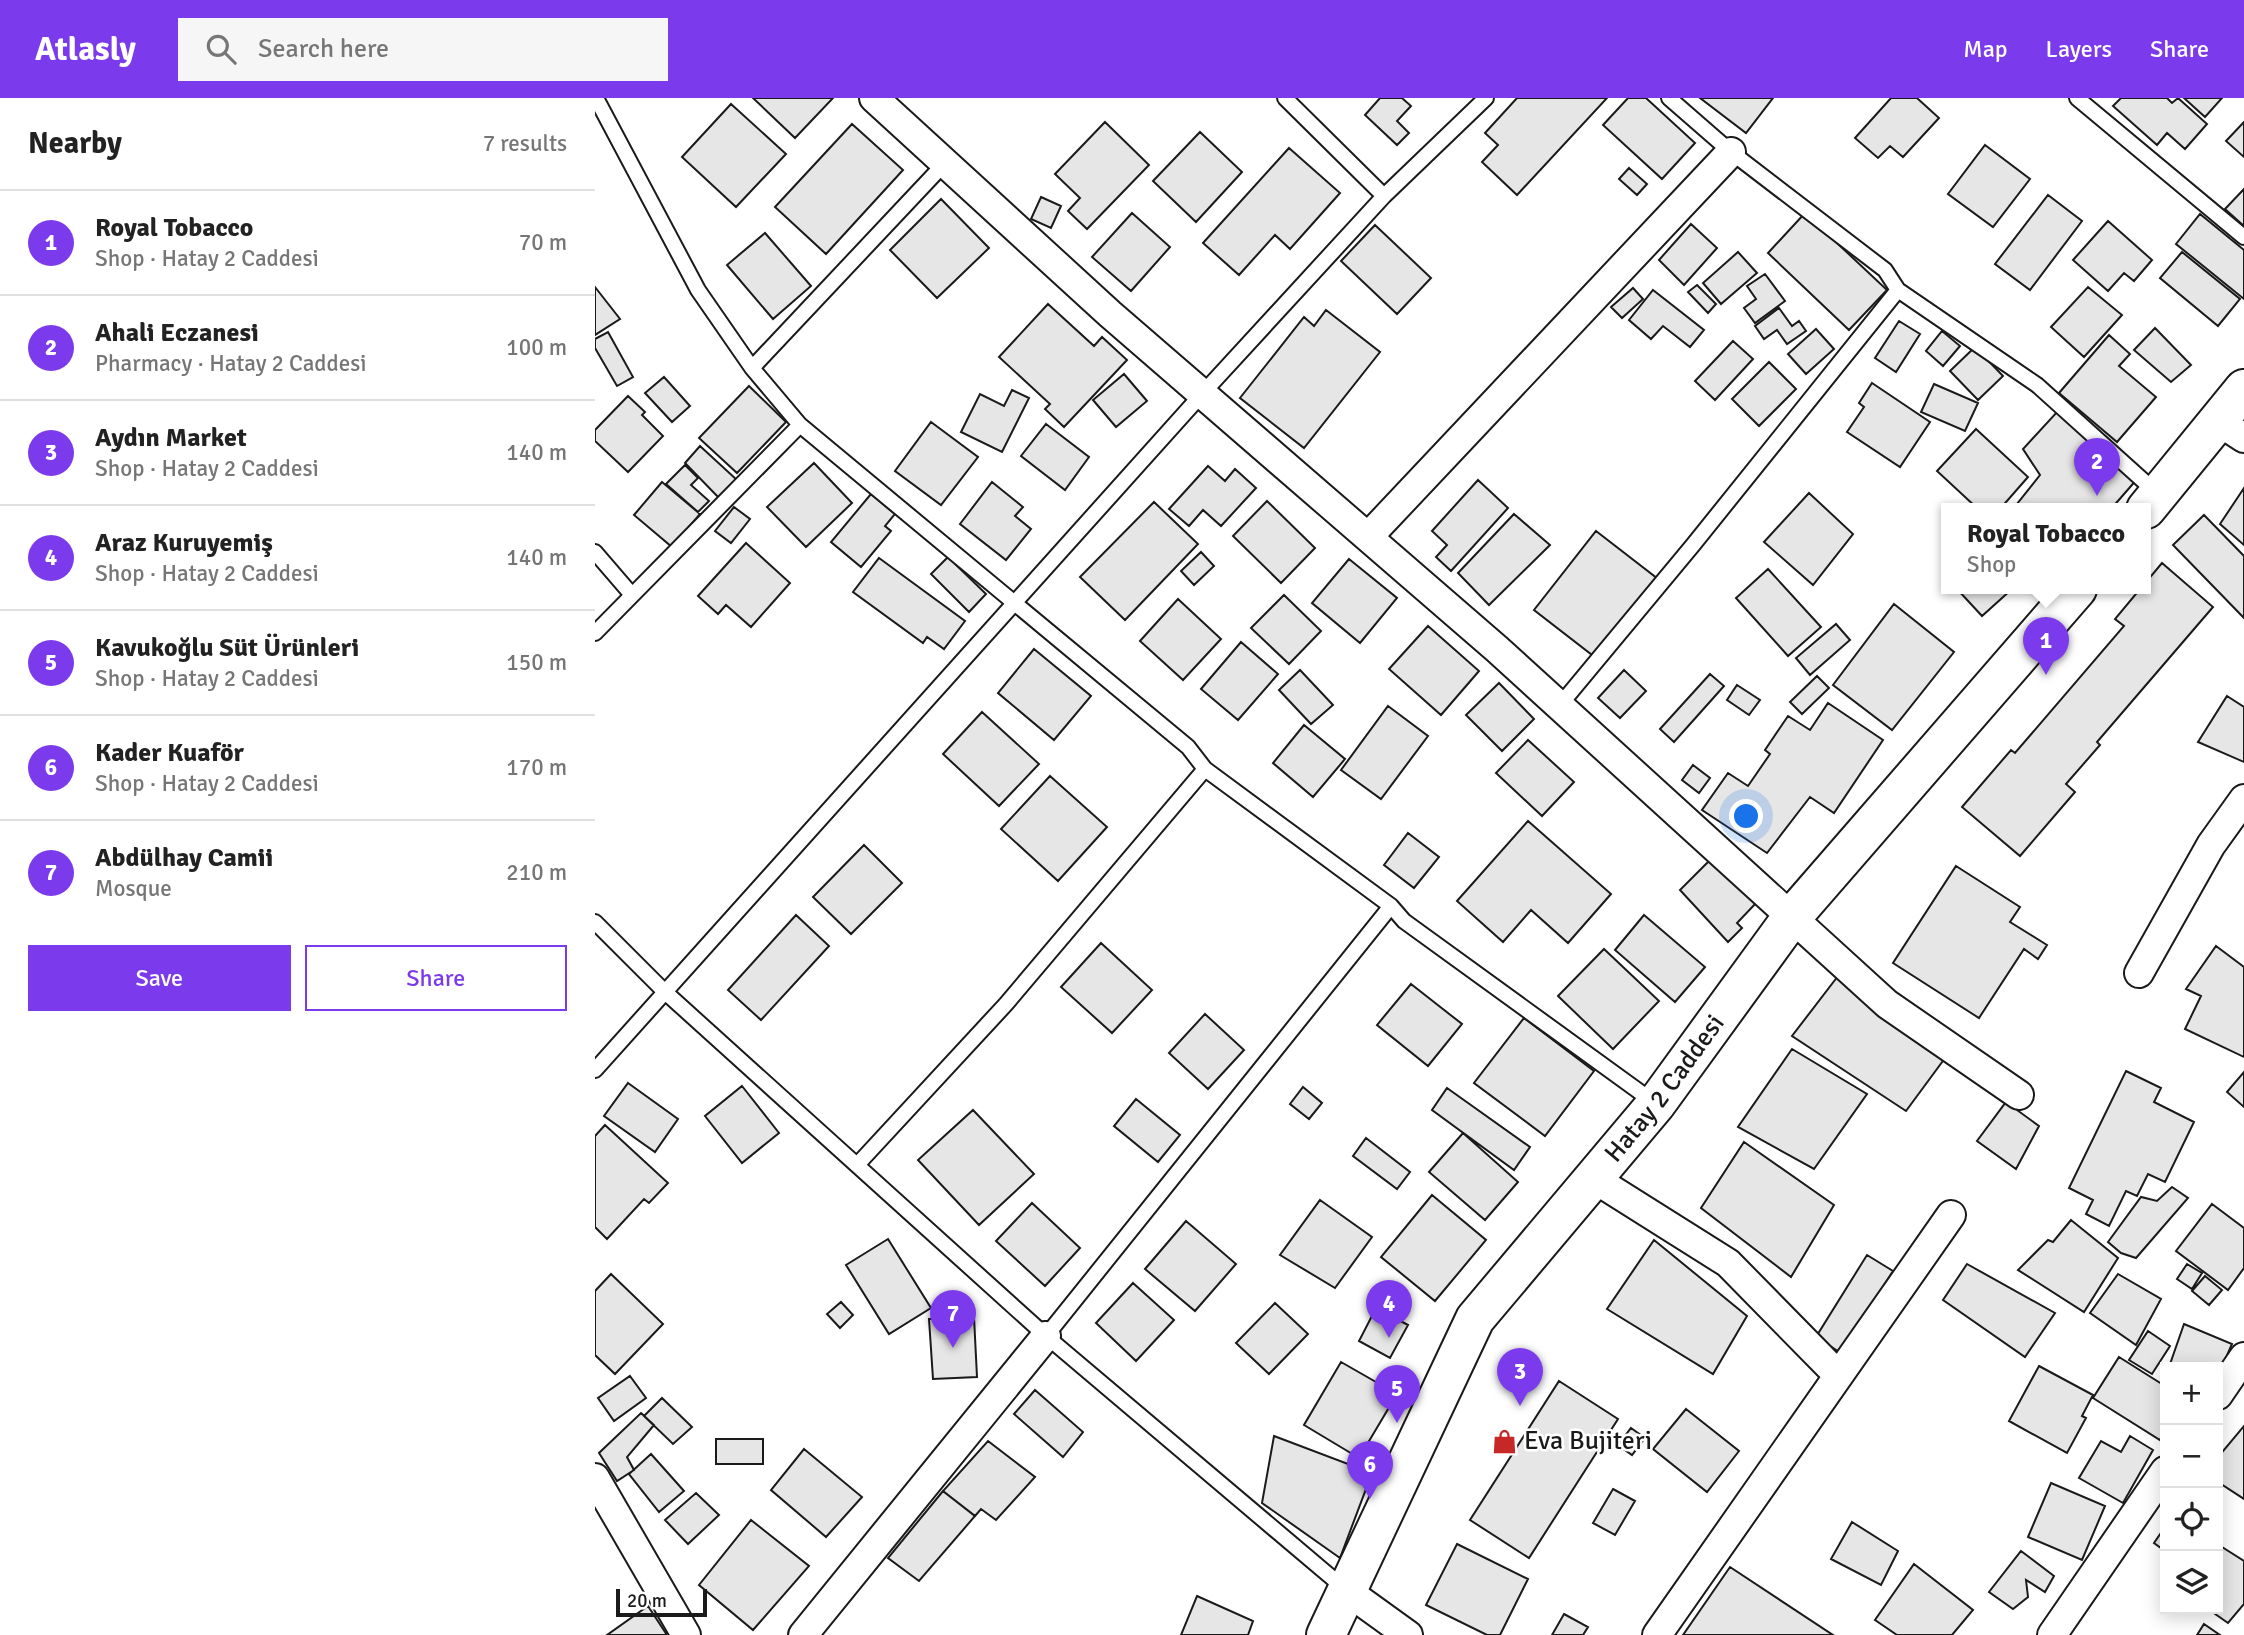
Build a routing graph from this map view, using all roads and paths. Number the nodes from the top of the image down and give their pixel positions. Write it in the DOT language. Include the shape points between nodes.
graph roads {
  1 [pos="596,98"];
  2 [pos="874,98"];
  3 [pos="1286,98"];
  4 [pos="1486,98"];
  5 [pos="1669,98"];
  6 [pos="2077,98"];
  7 [pos="1731,152"];
  8 [pos="945,163"];
  9 [pos="1384,196"];
  10 [pos="2244,237"];
  11 [pos="1898,290"];
  12 [pos="752,368"];
  13 [pos="2244,389"];
  14 [pos="1202,394"];
  15 [pos="800,425"];
  16 [pos="2231,430"];
  17 [pos="2152,502"];
  18 [pos="1368,537"];
  19 [pos="595,552"];
  20 [pos="2073,594"];
  21 [pos="632,595"];
  22 [pos="1015,602"];
  23 [pos="595,633"];
  24 [pos="1560,705"];
  25 [pos="1205,769"];
  26 [pos="2244,799"];
  27 [pos="1391,906"];
  28 [pos="1792,917"];
  29 [pos="595,922"];
  30 [pos="2139,974"];
  31 [pos="664,991"];
  32 [pos="595,1070"];
  33 [pos="2019,1096"];
  34 [pos="1656,1104"];
  35 [pos="857,1165"];
  36 [pos="1593,1178"];
  37 [pos="1951,1215"];
  38 [pos="1046,1336"];
  39 [pos="2244,1357"];
  40 [pos="1837,1374"];
  41 [pos="2223,1388"];
  42 [pos="595,1478"];
  43 [pos="2160,1478"];
  44 [pos="1347,1591"];
  45 [pos="686,1635"];
  46 [pos="803,1635"];
  47 [pos="1326,1635"];
  48 [pos="1408,1635"];
  49 [pos="1657,1635"];
  50 [pos="2052,1635"];
  1 -- 12 [label="lane" via="698,290"];
  2 -- 8 [label="street"];
  3 -- 9 [label="lane"];
  4 -- 9 [label="lane"];
  5 -- 7 [label="lane"];
  6 -- 10 [label="lane"];
  7 -- 11 [label="lane" via="1885,270"];
  7 -- 18 [label="street"];
  8 -- 12 [label="lane"];
  8 -- 14 [label="street"];
  9 -- 14 [label="lane"];
  11 -- 17 [label="lane" via="2037,385"];
  11 -- 24 [label="lane"];
  12 -- 15 [label="lane"];
  13 -- 16 [label="street"];
  14 -- 18 [label="street"];
  14 -- 22 [label="lane"];
  15 -- 21 [label="lane"];
  15 -- 22 [label="lane"];
  16 -- 17 [label="street"];
  18 -- 24 [label="street"];
  19 -- 21 [label="lane"];
  20 -- 28 [label="street, Hatay 2 Caddesi"];
  21 -- 23 [label="lane"];
  22 -- 25 [label="lane" via="1188,747"];
  22 -- 31 [label="lane"];
  24 -- 28 [label="street"];
  25 -- 27 [label="lane"];
  25 -- 35 [label="lane" via="1006,1004"];
  26 -- 30 [label="street" via="2211,845"];
  27 -- 34 [label="lane" via="1404,921"];
  27 -- 38 [label="lane"];
  28 -- 33 [label="street" via="1887,1004"];
  28 -- 34 [label="street, Hatay 2 Caddesi"];
  29 -- 31 [label="lane"];
  31 -- 32 [label="lane"];
  31 -- 35 [label="lane"];
  34 -- 36 [label="street, Hatay 2 Caddesi"];
  35 -- 38 [label="lane"];
  36 -- 40 [label="street" via="1728,1263"];
  36 -- 44 [label="street, Hatay 2 Caddesi" via="1475,1319"];
  37 -- 40 [label="street"];
  38 -- 44 [label="lane"];
  38 -- 46 [label="street"];
  39 -- 41 [label="street"];
  40 -- 49 [label="street"];
  42 -- 45 [label="street"];
  43 -- 50 [label="street"];
  44 -- 47 [label="street, Hatay 2 Caddesi"];
  44 -- 48 [label="street"];
}
